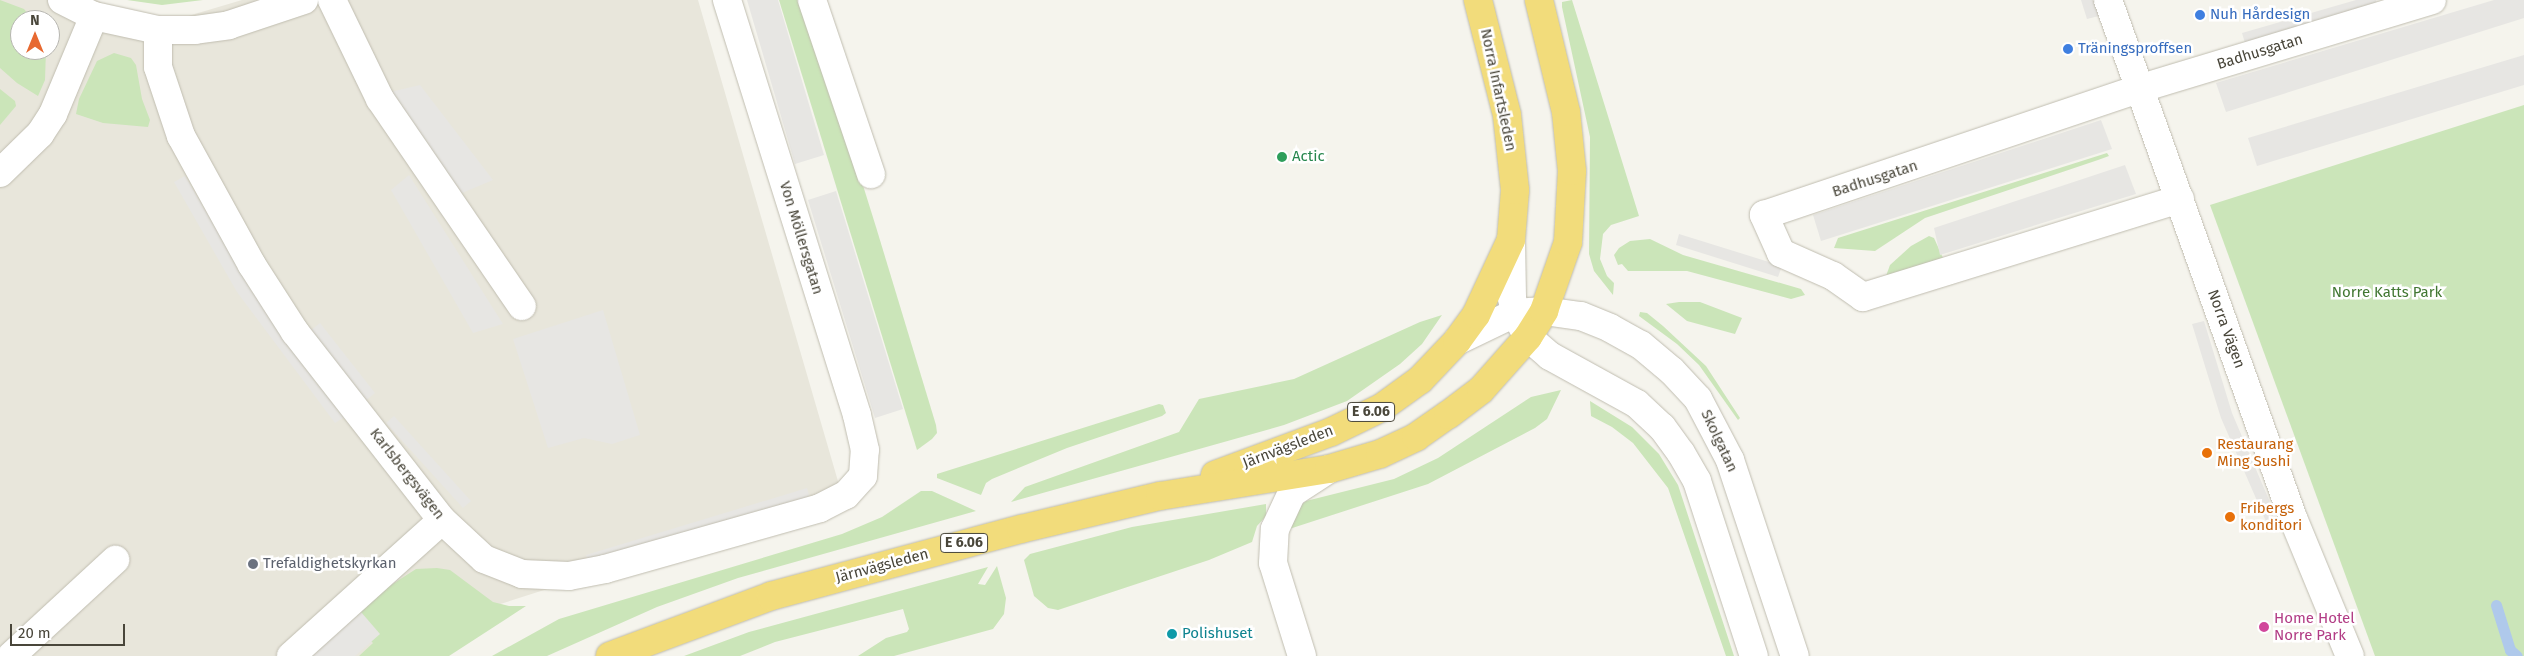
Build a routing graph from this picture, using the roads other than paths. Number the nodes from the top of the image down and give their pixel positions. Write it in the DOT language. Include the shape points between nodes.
graph roads {
  1 [pos="62,0"];
  2 [pos="304,0"];
  3 [pos="332,0"];
  4 [pos="727,0"];
  5 [pos="812,0"];
  6 [pos="1478,0"];
  7 [pos="1540,0"];
  8 [pos="2108,0"];
  9 [pos="2432,0"];
  10 [pos="256,7"];
  11 [pos="94,16"];
  12 [pos="158,30"];
  13 [pos="2138,89"];
  14 [pos="0,173"];
  15 [pos="871,174"];
  16 [pos="2180,198"];
  17 [pos="1511,240"];
  18 [pos="522,306"];
  19 [pos="1544,311"];
  20 [pos="1515,313"];
  21 [pos="1528,338"];
  22 [pos="1457,341"];
  23 [pos="1329,469"];
  24 [pos="863,476"];
  25 [pos="1160,496"];
  26 [pos="442,520"];
  27 [pos="115,560"];
  28 [pos="11,656"];
  29 [pos="291,656"];
  30 [pos="610,656"];
  31 [pos="1302,656"];
  32 [pos="1754,656"];
  33 [pos="1795,656"];
  34 [pos="2350,656"];
  1 -- 11 [label="street"];
  2 -- 10 [label="street"];
  3 -- 18 [label="street" via="380,98"];
  4 -- 24 [label="street, Von Möllersgatan" via="857,415 865,450"];
  5 -- 15 [label="street"];
  6 -- 17 [label="highway, Norra Infartsleden / E 6.06" via="1512,149 1515,190"];
  7 -- 19 [label="highway, E 6.06" via="1566,112 1572,170 1568,242"];
  8 -- 13 [label="street, Norra Vägen"];
  9 -- 13 [label="street, Badhusgatan"];
  10 -- 12 [label="street" via="229,25 196,30"];
  11 -- 12 [label="street"];
  11 -- 14 [label="street" via="53,114 40,134"];
  12 -- 26 [label="street, Karlsbergsvägen" via="158,67 175,121 252,265 295,332"];
  13 -- 16 [label="street, Norra Vägen"];
  13 -- 16 [label="street, Badhusgatan" via="1764,215 1781,253 1833,276 1863,297"];
  16 -- 34 [label="street, Norra Vägen" via="2293,518"];
  17 -- 20 [label="street"];
  17 -- 22 [label="highway, Järnvägsleden / E 6.06" via="1492,285"];
  19 -- 20 [label="street, Skolgatan"];
  19 -- 21 [label="highway, Järnvägsleden / E 6.06"];
  19 -- 33 [label="street, Skolgatan" via="1581,316 1641,345 1698,399 1730,460"];
  20 -- 21 [label="street"];
  20 -- 22 [label="street, Skolgatan"];
  21 -- 23 [label="highway, Järnvägsleden / E 6.06" via="1481,390 1416,437 1380,454"];
  21 -- 32 [label="street" via="1550,356 1637,404 1662,427 1681,453 1697,482"];
  22 -- 25 [label="highway, Järnvägsleden / E 6.06" via="1420,380 1381,408 1331,432"];
  23 -- 25 [label="highway, Järnvägsleden / E 6.06"];
  23 -- 31 [label="street" via="1292,493 1275,529 1273,563"];
  24 -- 26 [label="street, Karlsbergsvägen" via="846,495 820,508 605,569 569,576 522,574 484,559"];
  25 -- 30 [label="highway, Järnvägsleden / E 6.06" via="1021,529 771,596"];
  26 -- 29 [label="street"];
  27 -- 28 [label="street"];
}
